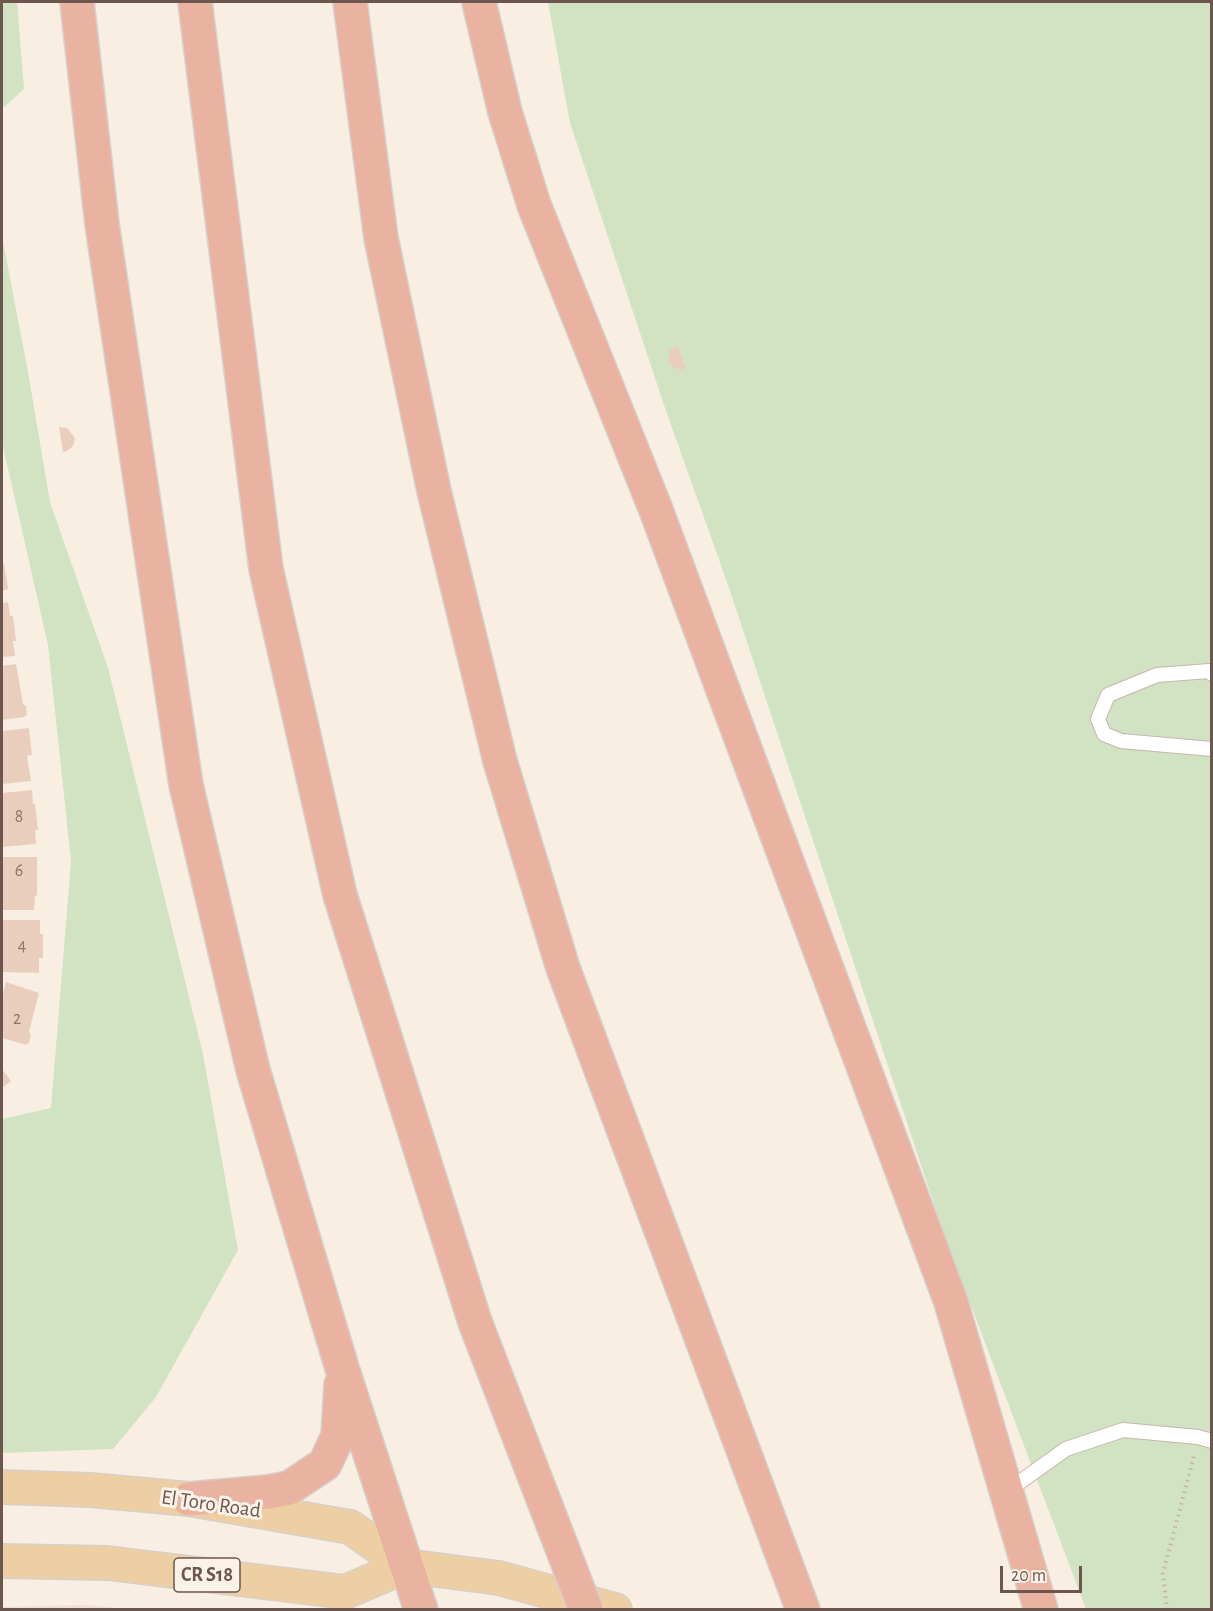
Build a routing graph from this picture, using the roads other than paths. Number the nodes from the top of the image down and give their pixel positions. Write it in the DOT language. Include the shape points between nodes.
graph roads {
  1 [pos="77,2"];
  2 [pos="195,2"];
  3 [pos="350,2"];
  4 [pos="479,2"];
  5 [pos="1212,674"];
  6 [pos="1212,749"];
  7 [pos="342,1368"];
  8 [pos="1205,1439"];
  9 [pos="2,1487"];
  10 [pos="1006,1492"];
  11 [pos="189,1498"];
  12 [pos="2,1561"];
  13 [pos="406,1566"];
  14 [pos="421,1610"];
  15 [pos="586,1610"];
  16 [pos="615,1610"];
  17 [pos="803,1610"];
  18 [pos="1041,1610"];
  1 -- 7 [label="highway" via="102,224 186,785 253,1070"];
  2 -- 15 [label="highway, bridge" via="266,569 340,895 475,1322"];
  3 -- 17 [label="highway" via="381,238 434,491 500,761 563,968"];
  4 -- 10 [label="highway" via="505,112 534,205 660,521 951,1302"];
  5 -- 6 [label="lane" via="1209,671 1157,675 1108,696 1098,719 1104,734 1121,741"];
  7 -- 11 [label="highway" via="338,1436 325,1464 289,1488"];
  7 -- 13 [label="highway"];
  8 -- 10 [label="lane" via="1123,1430 1066,1449"];
  9 -- 11 [label="main road, El Toro Road"];
  10 -- 18 [label="highway"];
  11 -- 13 [label="main road, El Toro Road" via="350,1527"];
  12 -- 13 [label="main road, CR S18" via="108,1563 345,1592"];
  13 -- 14 [label="highway"];
  13 -- 16 [label="main road, El Toro Road" via="499,1578"];
}
